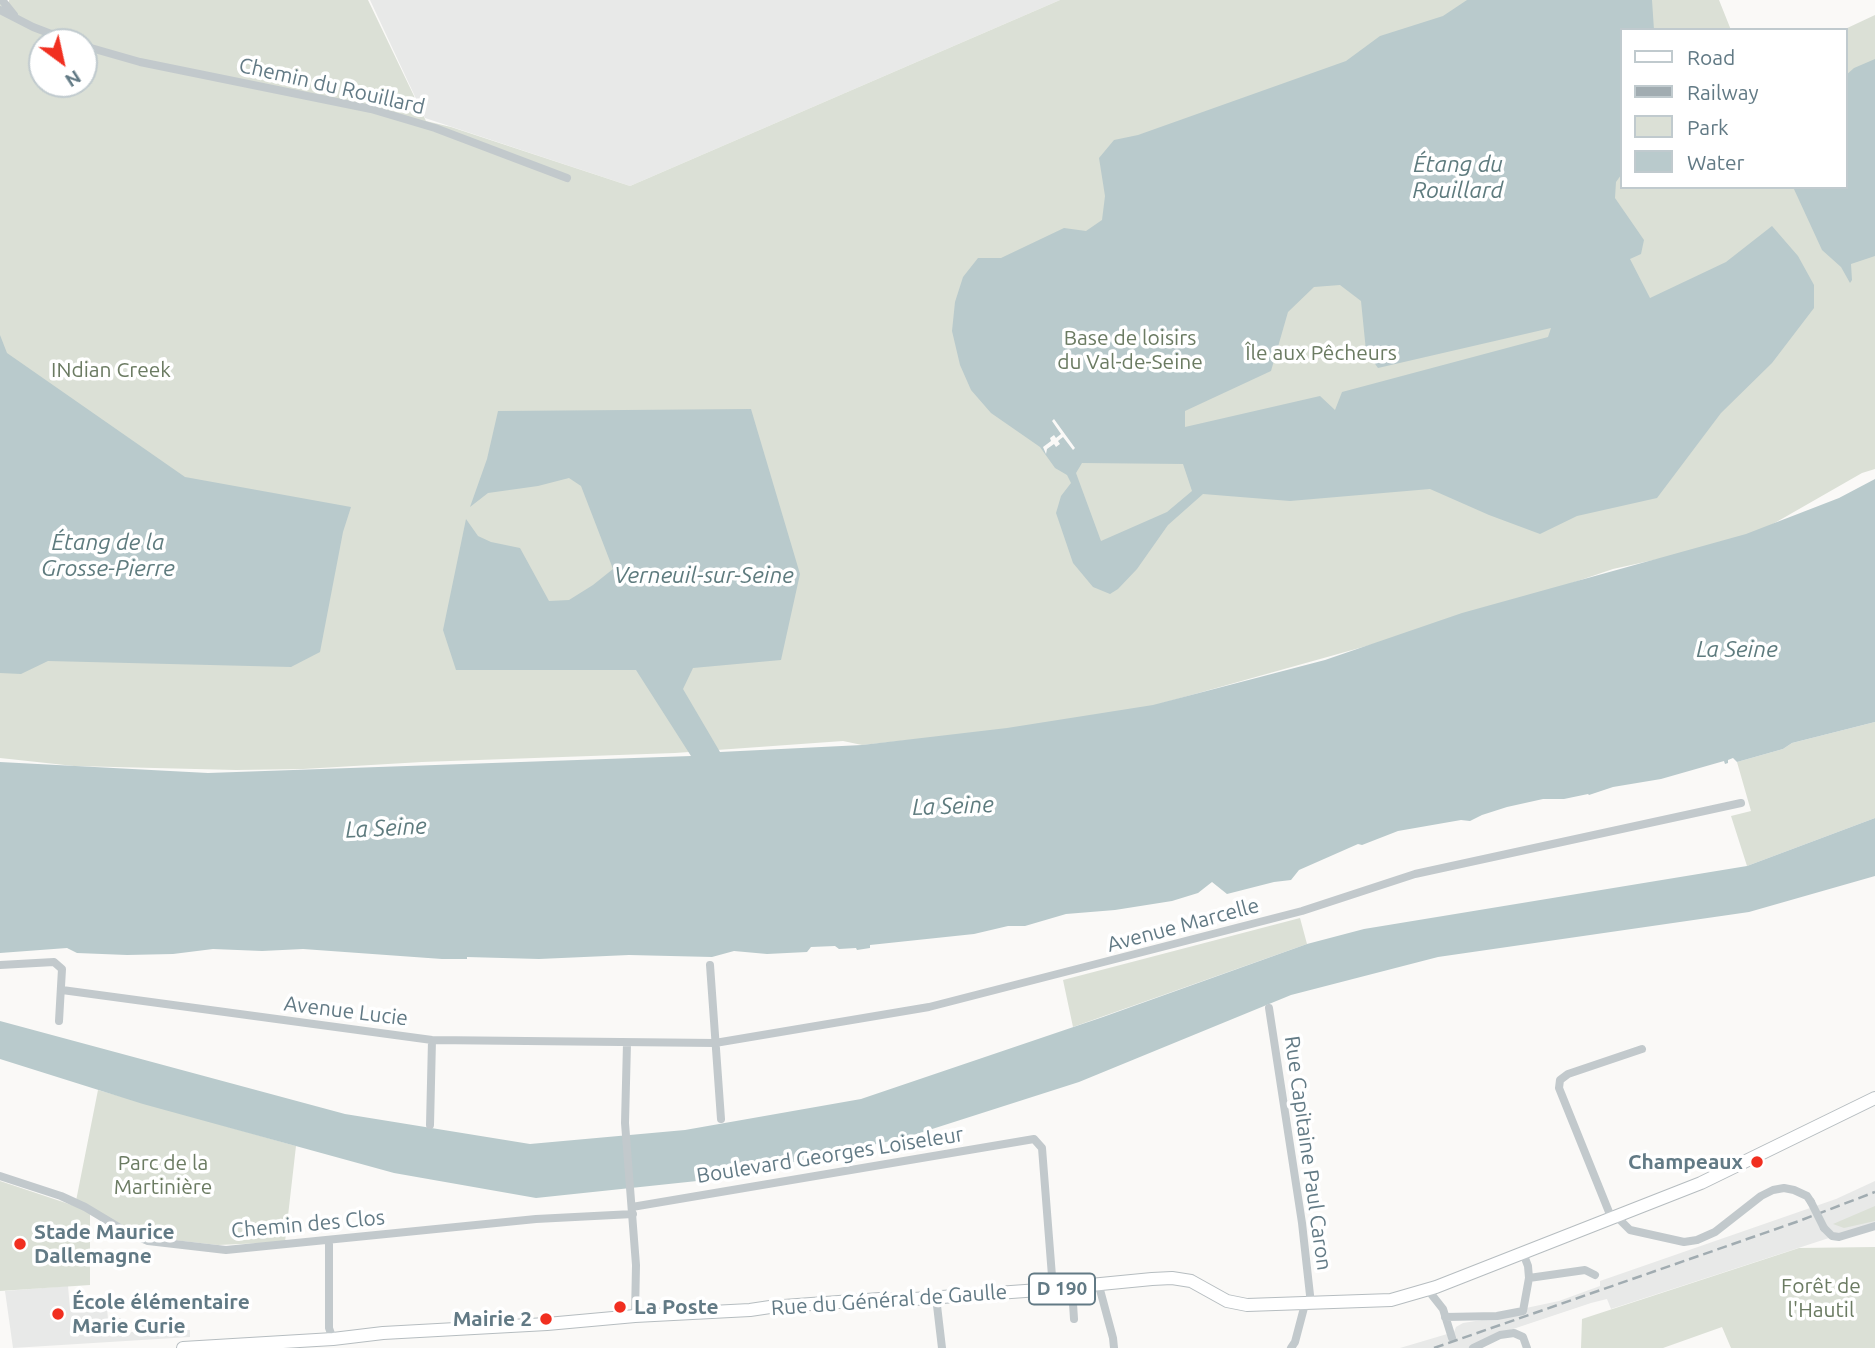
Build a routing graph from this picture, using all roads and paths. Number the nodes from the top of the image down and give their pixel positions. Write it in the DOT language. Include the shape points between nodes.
graph roads {
  1 [pos="2,0"];
  2 [pos="0,9"];
  3 [pos="16,17"];
  4 [pos="36,28"];
  5 [pos="98,50"];
  6 [pos="567,178"];
  7 [pos="1741,803"];
  8 [pos="0,965"];
  9 [pos="710,965"];
  10 [pos="62,990"];
  11 [pos="1269,1008"];
  12 [pos="59,1021"];
  13 [pos="432,1040"];
  14 [pos="627,1043"];
  15 [pos="715,1043"];
  16 [pos="1643,1049"];
  17 [pos="1875,1098"];
  18 [pos="721,1119"];
  19 [pos="430,1125"];
  20 [pos="0,1176"];
  21 [pos="632,1210"];
  22 [pos="1614,1217"];
  23 [pos="1875,1226"];
  24 [pos="329,1241"];
  25 [pos="1523,1253"];
  26 [pos="1595,1275"];
  27 [pos="1529,1278"];
  28 [pos="1098,1286"];
  29 [pos="1072,1288"];
  30 [pos="1053,1289"];
  31 [pos="1428,1290"];
  32 [pos="936,1297"];
  33 [pos="1308,1304"];
  34 [pos="635,1316"];
  35 [pos="1445,1317"];
  36 [pos="1074,1318"];
  37 [pos="1452,1338"];
  38 [pos="333,1339"];
  39 [pos="183,1348"];
  40 [pos="942,1348"];
  41 [pos="1114,1348"];
  42 [pos="1291,1348"];
  43 [pos="1474,1348"];
  44 [pos="1527,1348"];
  1 -- 3 [label="street"];
  2 -- 3 [label="street"];
  3 -- 4 [label="street"];
  5 -- 6 [label="street, Chemin du Rouillard" via="371,108"];
  7 -- 15 [label="street, Avenue Marcelle" via="1415,874 1302,911 929,1007"];
  8 -- 10 [label="street" via="54,962 62,970"];
  9 -- 15 [label="street"];
  10 -- 12 [label="street"];
  10 -- 13 [label="street, Avenue Lucie"];
  11 -- 33 [label="street, Rue Capitaine Paul Caron" via="1302,1223"];
  13 -- 14 [label="street, Avenue Lucie"];
  13 -- 19 [label="street"];
  14 -- 15 [label="street, Avenue Marcelle"];
  14 -- 21 [label="street" via="625,1123"];
  15 -- 18 [label="street"];
  16 -- 22 [label="street" via="1560,1080 1559,1088"];
  17 -- 22 [label="main road, D 190" via="1701,1183"];
  20 -- 24 [label="street, Chemin des Clos" via="61,1196 148,1241 226,1250"];
  21 -- 24 [label="street, Chemin des Clos"];
  21 -- 30 [label="street, Boulevard Georges Loiseleur" via="1034,1139 1042,1148"];
  21 -- 34 [label="street"];
  22 -- 23 [label="street, bridge" via="1630,1230 1684,1242 1697,1240 1715,1232 1761,1196 1784,1188 1807,1196 1832,1236"];
  22 -- 25 [label="main road, Rue du Général de Gaulle / D 190"];
  24 -- 38 [label="street" via="329,1328"];
  25 -- 27 [label="street"];
  25 -- 31 [label="main road, Rue du Général de Gaulle / D 190"];
  26 -- 27 [label="street" via="1585,1270"];
  27 -- 35 [label="street" via="1523,1311"];
  28 -- 29 [label="main road, Rue du Général de Gaulle / D 190"];
  28 -- 33 [label="main road, Rue du Général de Gaulle / D 190" via="1172,1278 1247,1305"];
  28 -- 41 [label="street"];
  29 -- 30 [label="main road, Rue du Général de Gaulle / D 190"];
  29 -- 36 [label="street"];
  30 -- 32 [label="main road, Rue du Général de Gaulle / D 190"];
  31 -- 33 [label="main road, Rue du Général de Gaulle / D 190" via="1391,1300"];
  31 -- 35 [label="street"];
  32 -- 34 [label="main road, Rue du Général de Gaulle / D 190"];
  32 -- 40 [label="street"];
  33 -- 42 [label="street, Rue Capitaine Paul Caron"];
  34 -- 38 [label="main road, Rue du Général de Gaulle / D 190"];
  35 -- 37 [label="street"];
  38 -- 39 [label="main road, Rue du Général de Gaulle / D 190"];
  43 -- 44 [label="street" via="1514,1333 1523,1337"];
}
